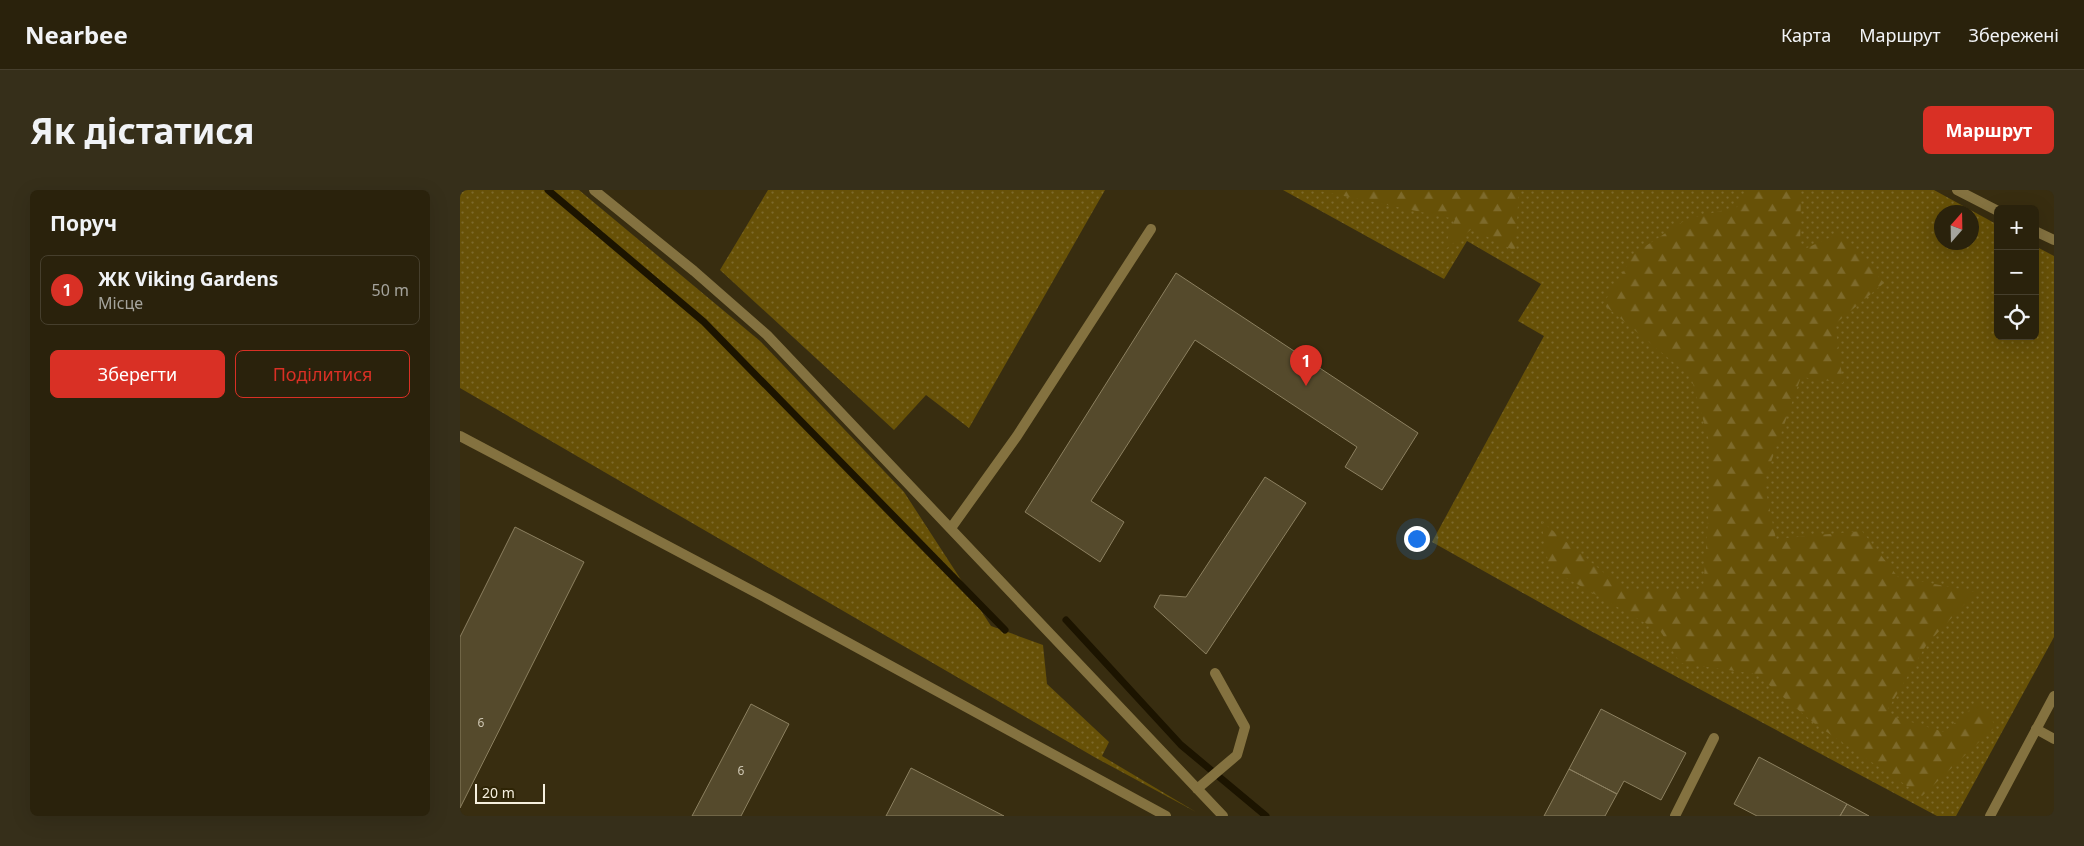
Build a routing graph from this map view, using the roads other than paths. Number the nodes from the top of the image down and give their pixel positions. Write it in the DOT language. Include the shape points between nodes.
graph roads {
  1 [pos="594,190"];
  2 [pos="1957,190"];
  3 [pos="1994,209"];
  4 [pos="1151,229"];
  5 [pos="2039,232"];
  6 [pos="2054,240"];
  7 [pos="460,436"];
  8 [pos="951,528"];
  9 [pos="1215,673"];
  10 [pos="2054,696"];
  11 [pos="2036,729"];
  12 [pos="1714,738"];
  13 [pos="2054,740"];
  14 [pos="1197,789"];
  15 [pos="1166,816"];
  16 [pos="1223,816"];
  17 [pos="1675,816"];
  18 [pos="1990,816"];
  1 -- 8 [label="street" via="694,271 766,335"];
  2 -- 3 [label="street"];
  4 -- 8 [label="street" via="1017,436"];
  5 -- 6 [label="street"];
  7 -- 15 [label="street"];
  8 -- 14 [label="street"];
  9 -- 14 [label="street" via="1245,727 1236,755"];
  10 -- 11 [label="street"];
  11 -- 13 [label="street"];
  11 -- 18 [label="street"];
  12 -- 17 [label="street"];
  14 -- 16 [label="street"];
}
